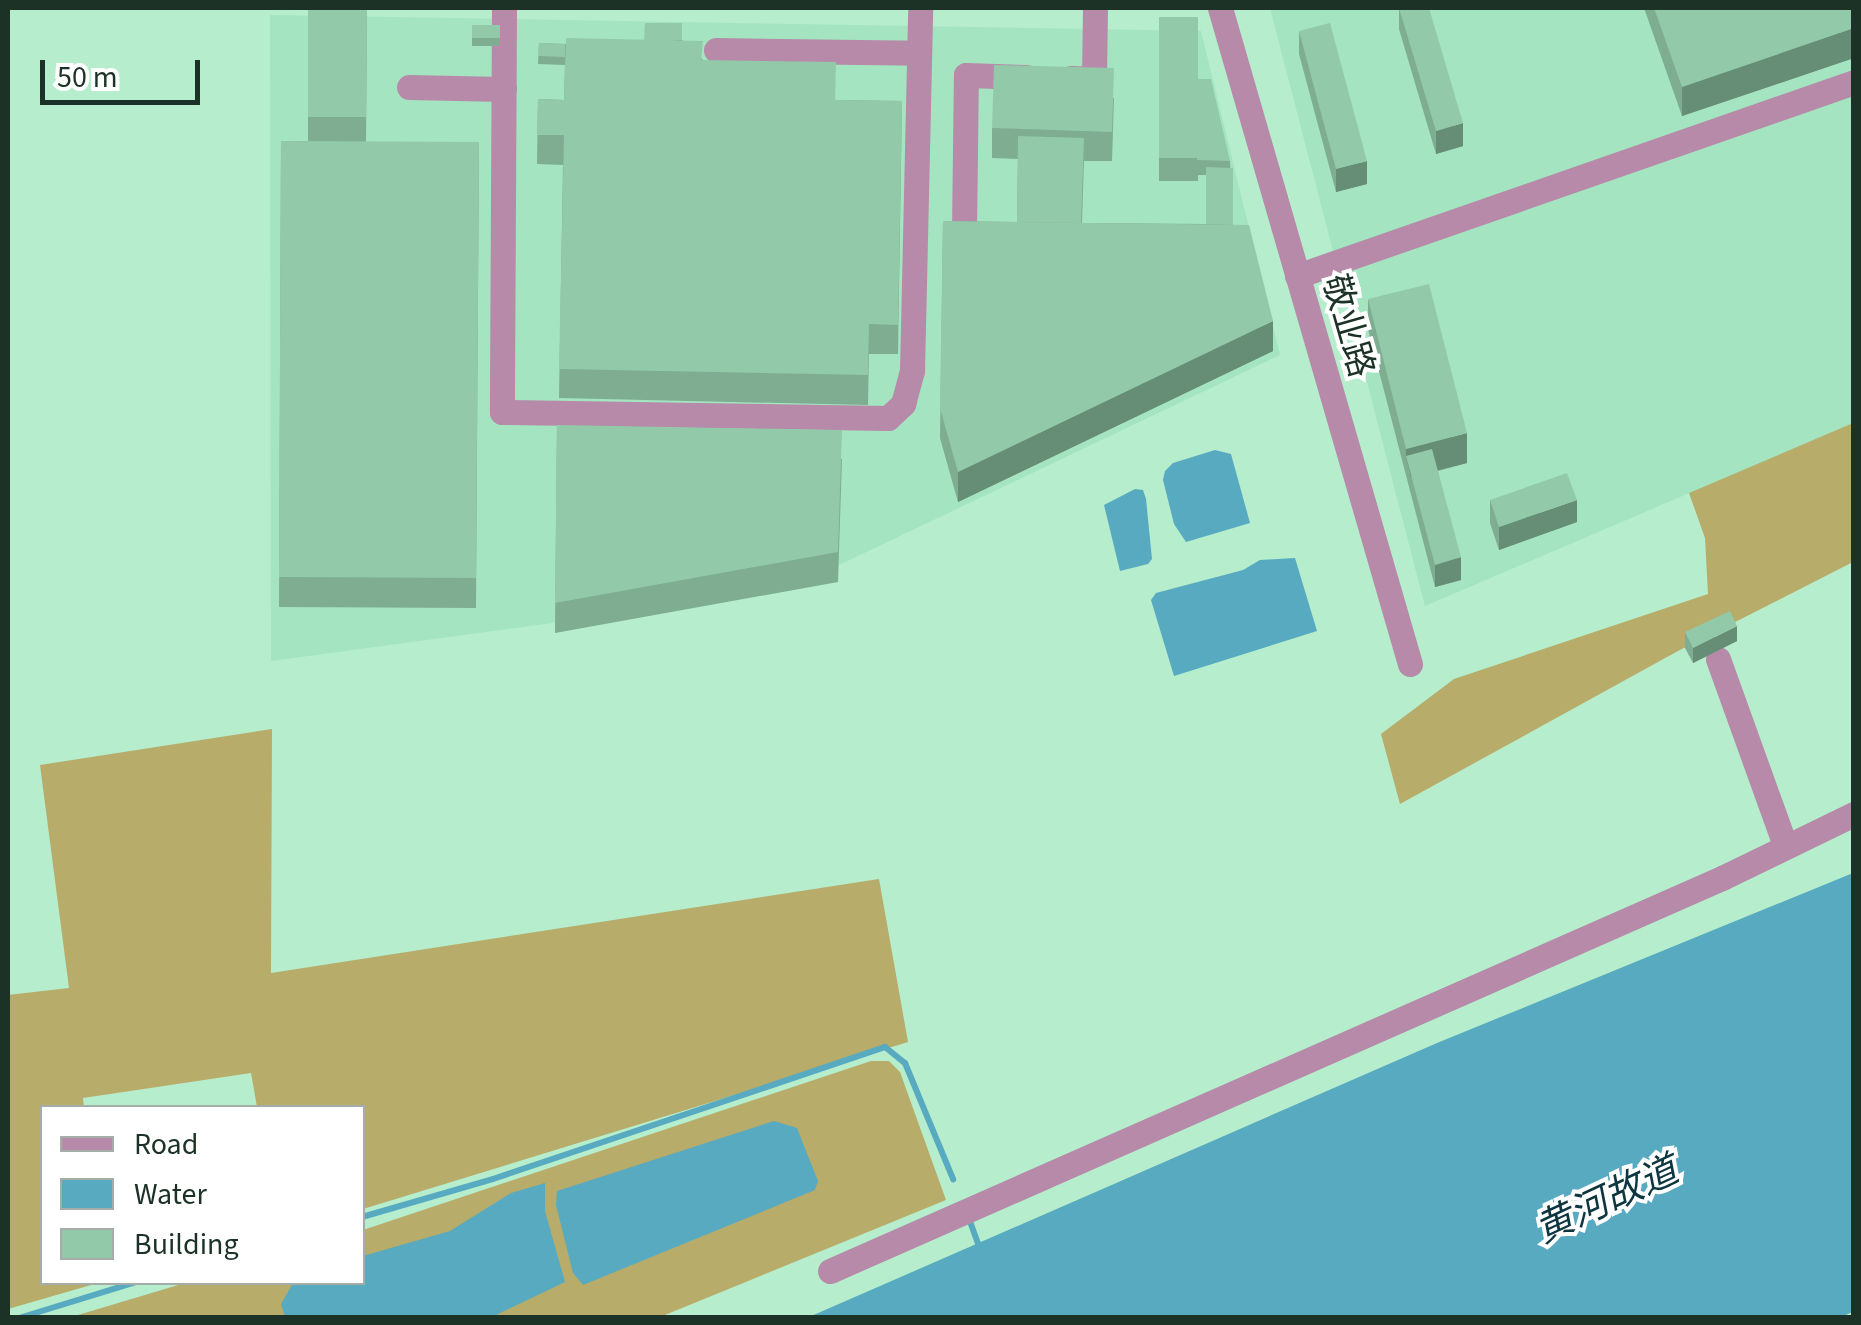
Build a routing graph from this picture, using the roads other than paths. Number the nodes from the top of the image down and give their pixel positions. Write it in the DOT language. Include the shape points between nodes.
graph roads {
  1 [pos="504,8"];
  2 [pos="920,8"];
  3 [pos="1095,8"];
  4 [pos="1220,8"];
  5 [pos="716,50"];
  6 [pos="919,53"];
  7 [pos="1854,82"];
  8 [pos="409,87"];
  9 [pos="504,89"];
  10 [pos="964,232"];
  11 [pos="1298,276"];
  12 [pos="1718,659"];
  13 [pos="1410,664"];
  14 [pos="1854,814"];
  15 [pos="1785,846"];
  16 [pos="830,1272"];
  1 -- 9 [label="street"];
  2 -- 6 [label="street"];
  3 -- 10 [label="street" via="1094,79 966,75"];
  4 -- 11 [label="street, 敬业路"];
  5 -- 6 [label="street"];
  6 -- 9 [label="street" via="912,371 902,404 888,418 502,412"];
  7 -- 11 [label="street"];
  8 -- 9 [label="street"];
  11 -- 13 [label="street, 敬业路"];
  12 -- 15 [label="street"];
  14 -- 15 [label="street"];
  15 -- 16 [label="street"];
}
